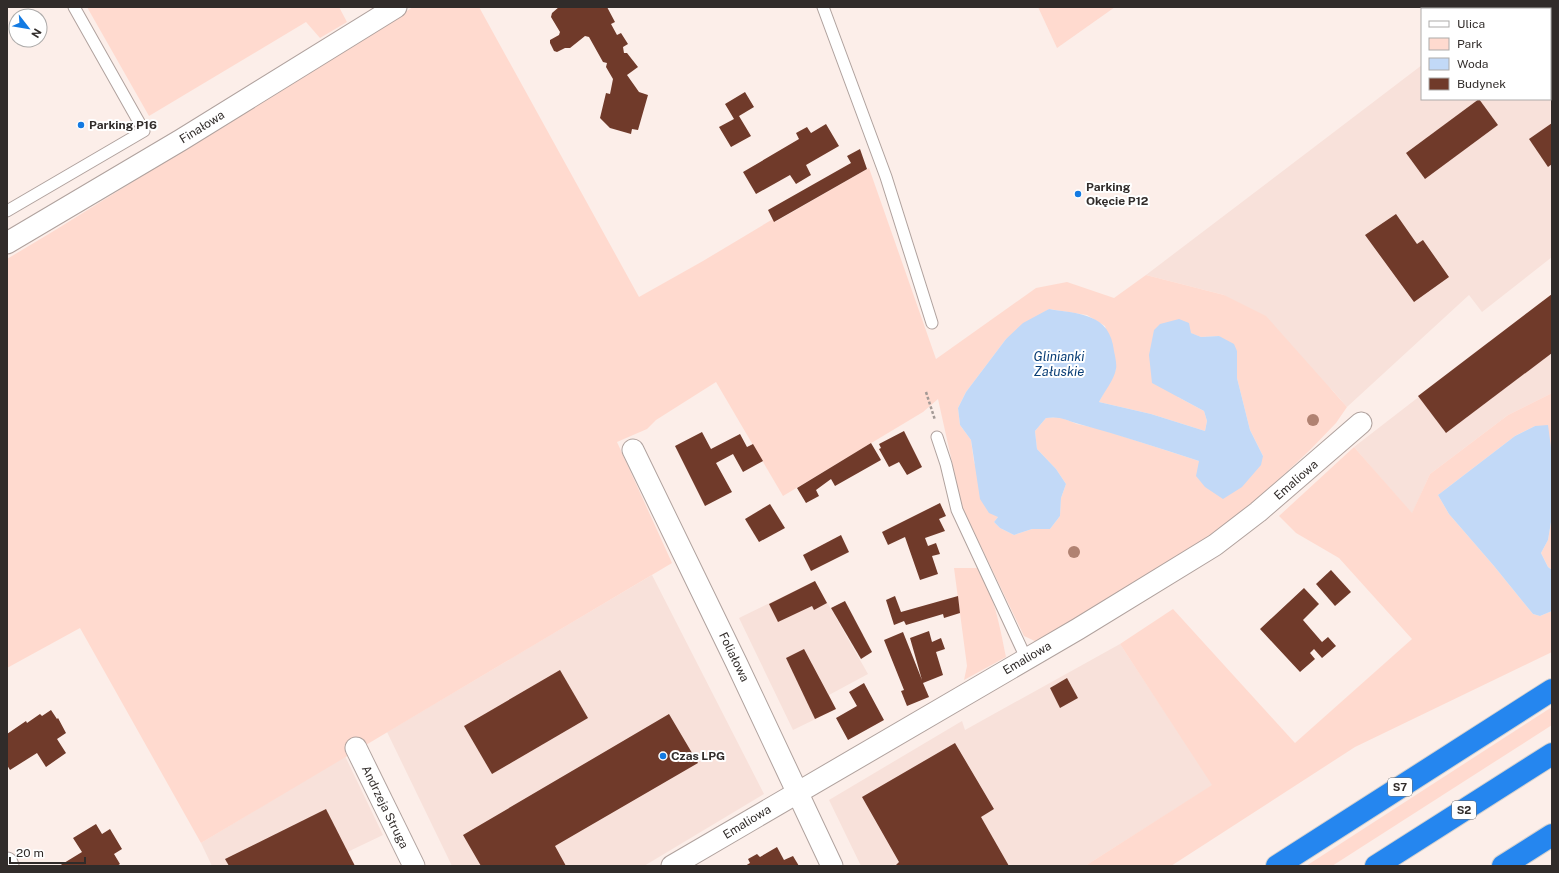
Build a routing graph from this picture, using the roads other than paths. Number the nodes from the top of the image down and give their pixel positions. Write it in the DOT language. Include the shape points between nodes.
graph roads {
  1 [pos="74,7"];
  2 [pos="396,7"];
  3 [pos="824,7"];
  4 [pos="7,211"];
  5 [pos="7,243"];
  6 [pos="932,323"];
  7 [pos="1361,423"];
  8 [pos="937,437"];
  9 [pos="633,450"];
  10 [pos="1026,658"];
  11 [pos="1552,690"];
  12 [pos="356,748"];
  13 [pos="1552,754"];
  14 [pos="798,792"];
  15 [pos="1552,834"];
  16 [pos="7,863"];
  17 [pos="8,866"];
  18 [pos="414,866"];
  19 [pos="672,866"];
  20 [pos="832,866"];
  21 [pos="1277,866"];
  22 [pos="1376,866"];
  23 [pos="1503,866"];
  1 -- 4 [label="lane" via="144,130"];
  2 -- 5 [label="street, Finałowa" via="181,140"];
  3 -- 6 [label="lane" via="886,177"];
  7 -- 10 [label="street, Emaliowa" via="1258,512 1215,545"];
  8 -- 10 [label="lane" via="964,529"];
  9 -- 14 [label="street, Foliałowa"];
  10 -- 14 [label="street, Emaliowa"];
  11 -- 21 [label="highway, S7"];
  12 -- 18 [label="street, Andrzeja Struga"];
  13 -- 22 [label="highway, S2"];
  14 -- 19 [label="street, Emaliowa"];
  14 -- 20 [label="street, Foliałowa"];
  15 -- 23 [label="highway"];
  16 -- 17 [label="street"];
}
